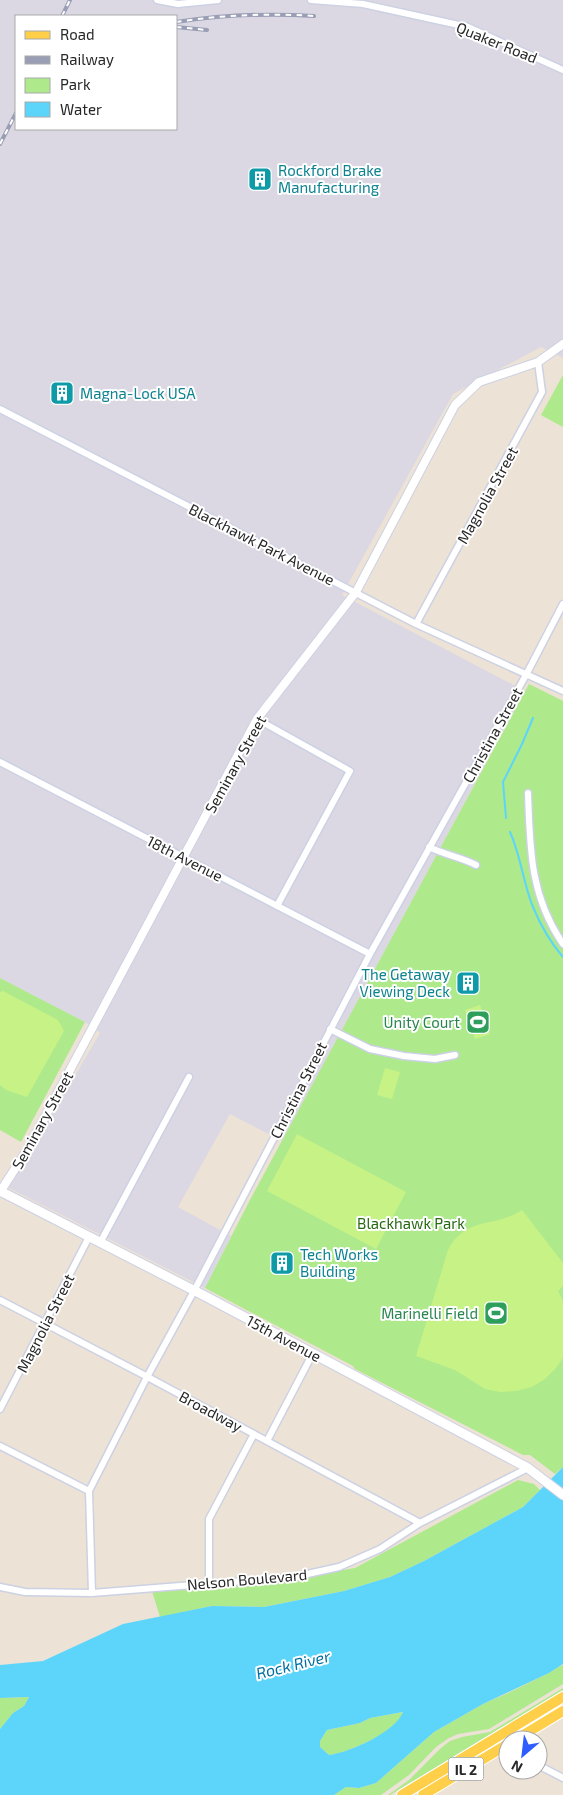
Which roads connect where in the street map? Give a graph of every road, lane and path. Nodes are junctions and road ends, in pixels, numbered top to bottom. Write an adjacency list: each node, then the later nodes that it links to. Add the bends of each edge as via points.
1 (157, 0): 2 (street, via 178,4)
2 (218, 0)
3 (311, 0): 4 (street, Quaker Road, via 363,4 468,27)
4 (563, 70)
5 (563, 344): 6 (street, Seminary Street)
6 (538, 362): 8 (street, Seminary Street, via 479,382 455,405); 10 (street, Magnolia Street, via 542,392)
7 (0, 409): 8 (street, Blackhawk Park Avenue)
8 (356, 592): 10 (street, Blackhawk Park Avenue); 13 (street, Seminary Street)
9 (563, 604): 11 (street, Christina Street)
10 (416, 624): 11 (street, Blackhawk Park Avenue)
11 (526, 675): 12 (street, Blackhawk Park Avenue); 16 (street, Christina Street)
12 (563, 691)
13 (257, 720): 17 (street, Seminary Street); 19 (street, via 350,771)
14 (0, 762): 17 (street, 18th Avenue)
15 (528, 792): 20 (street, via 533,875 543,908)
16 (430, 847): 18 (street, via 441,854); 21 (street, Christina Street)
17 (183, 857): 19 (street, 18th Avenue); 25 (street, Seminary Street, via 29,1147)
18 (476, 865)
19 (277, 906): 21 (street, 18th Avenue)
20 (563, 944)
21 (370, 954): 22 (street, Christina Street)
22 (330, 1029): 23 (street, via 370,1049 435,1059); 28 (street, Christina Street)
23 (456, 1055)
24 (188, 1077): 27 (street)
25 (0, 1191): 26 (main road, 15th Avenue)
26 (89, 1237): 27 (main road, 15th Avenue); 30 (street, Magnolia Street)
27 (100, 1243): 28 (main road, 15th Avenue)
28 (194, 1291): 31 (main road, 15th Avenue); 32 (street, Christina Street)
29 (0, 1300): 30 (street, Broadway)
30 (44, 1324): 32 (street, Broadway); 33 (street, Magnolia Street)
31 (313, 1353): 35 (street); 37 (main road, 15th Avenue)
32 (147, 1377): 34 (street, Broadway); 38 (street, Christina Street)
33 (0, 1409)
34 (254, 1434): 35 (street, Broadway); 41 (street, via 209,1519)
35 (267, 1441): 40 (street, Broadway)
36 (0, 1446): 38 (street)
37 (528, 1468): 39 (main road, 15th Avenue); 40 (street, Nelson Boulevard)
38 (89, 1492): 43 (street, Christina Street)
39 (563, 1496)
40 (420, 1523): 41 (street, Nelson Boulevard, via 380,1549 338,1567 294,1577)
41 (209, 1582): 43 (street, Nelson Boulevard)
42 (0, 1587): 43 (street, Nelson Boulevard, via 25,1592)
43 (92, 1593)
44 (563, 1697): 50 (main road, IL 2)
45 (563, 1711): 46 (main road)
46 (533, 1730)
47 (497, 1751): 51 (main road, IL 2)
48 (548, 1770): 49 (street)
49 (563, 1778)
50 (402, 1795)
51 (423, 1795)

